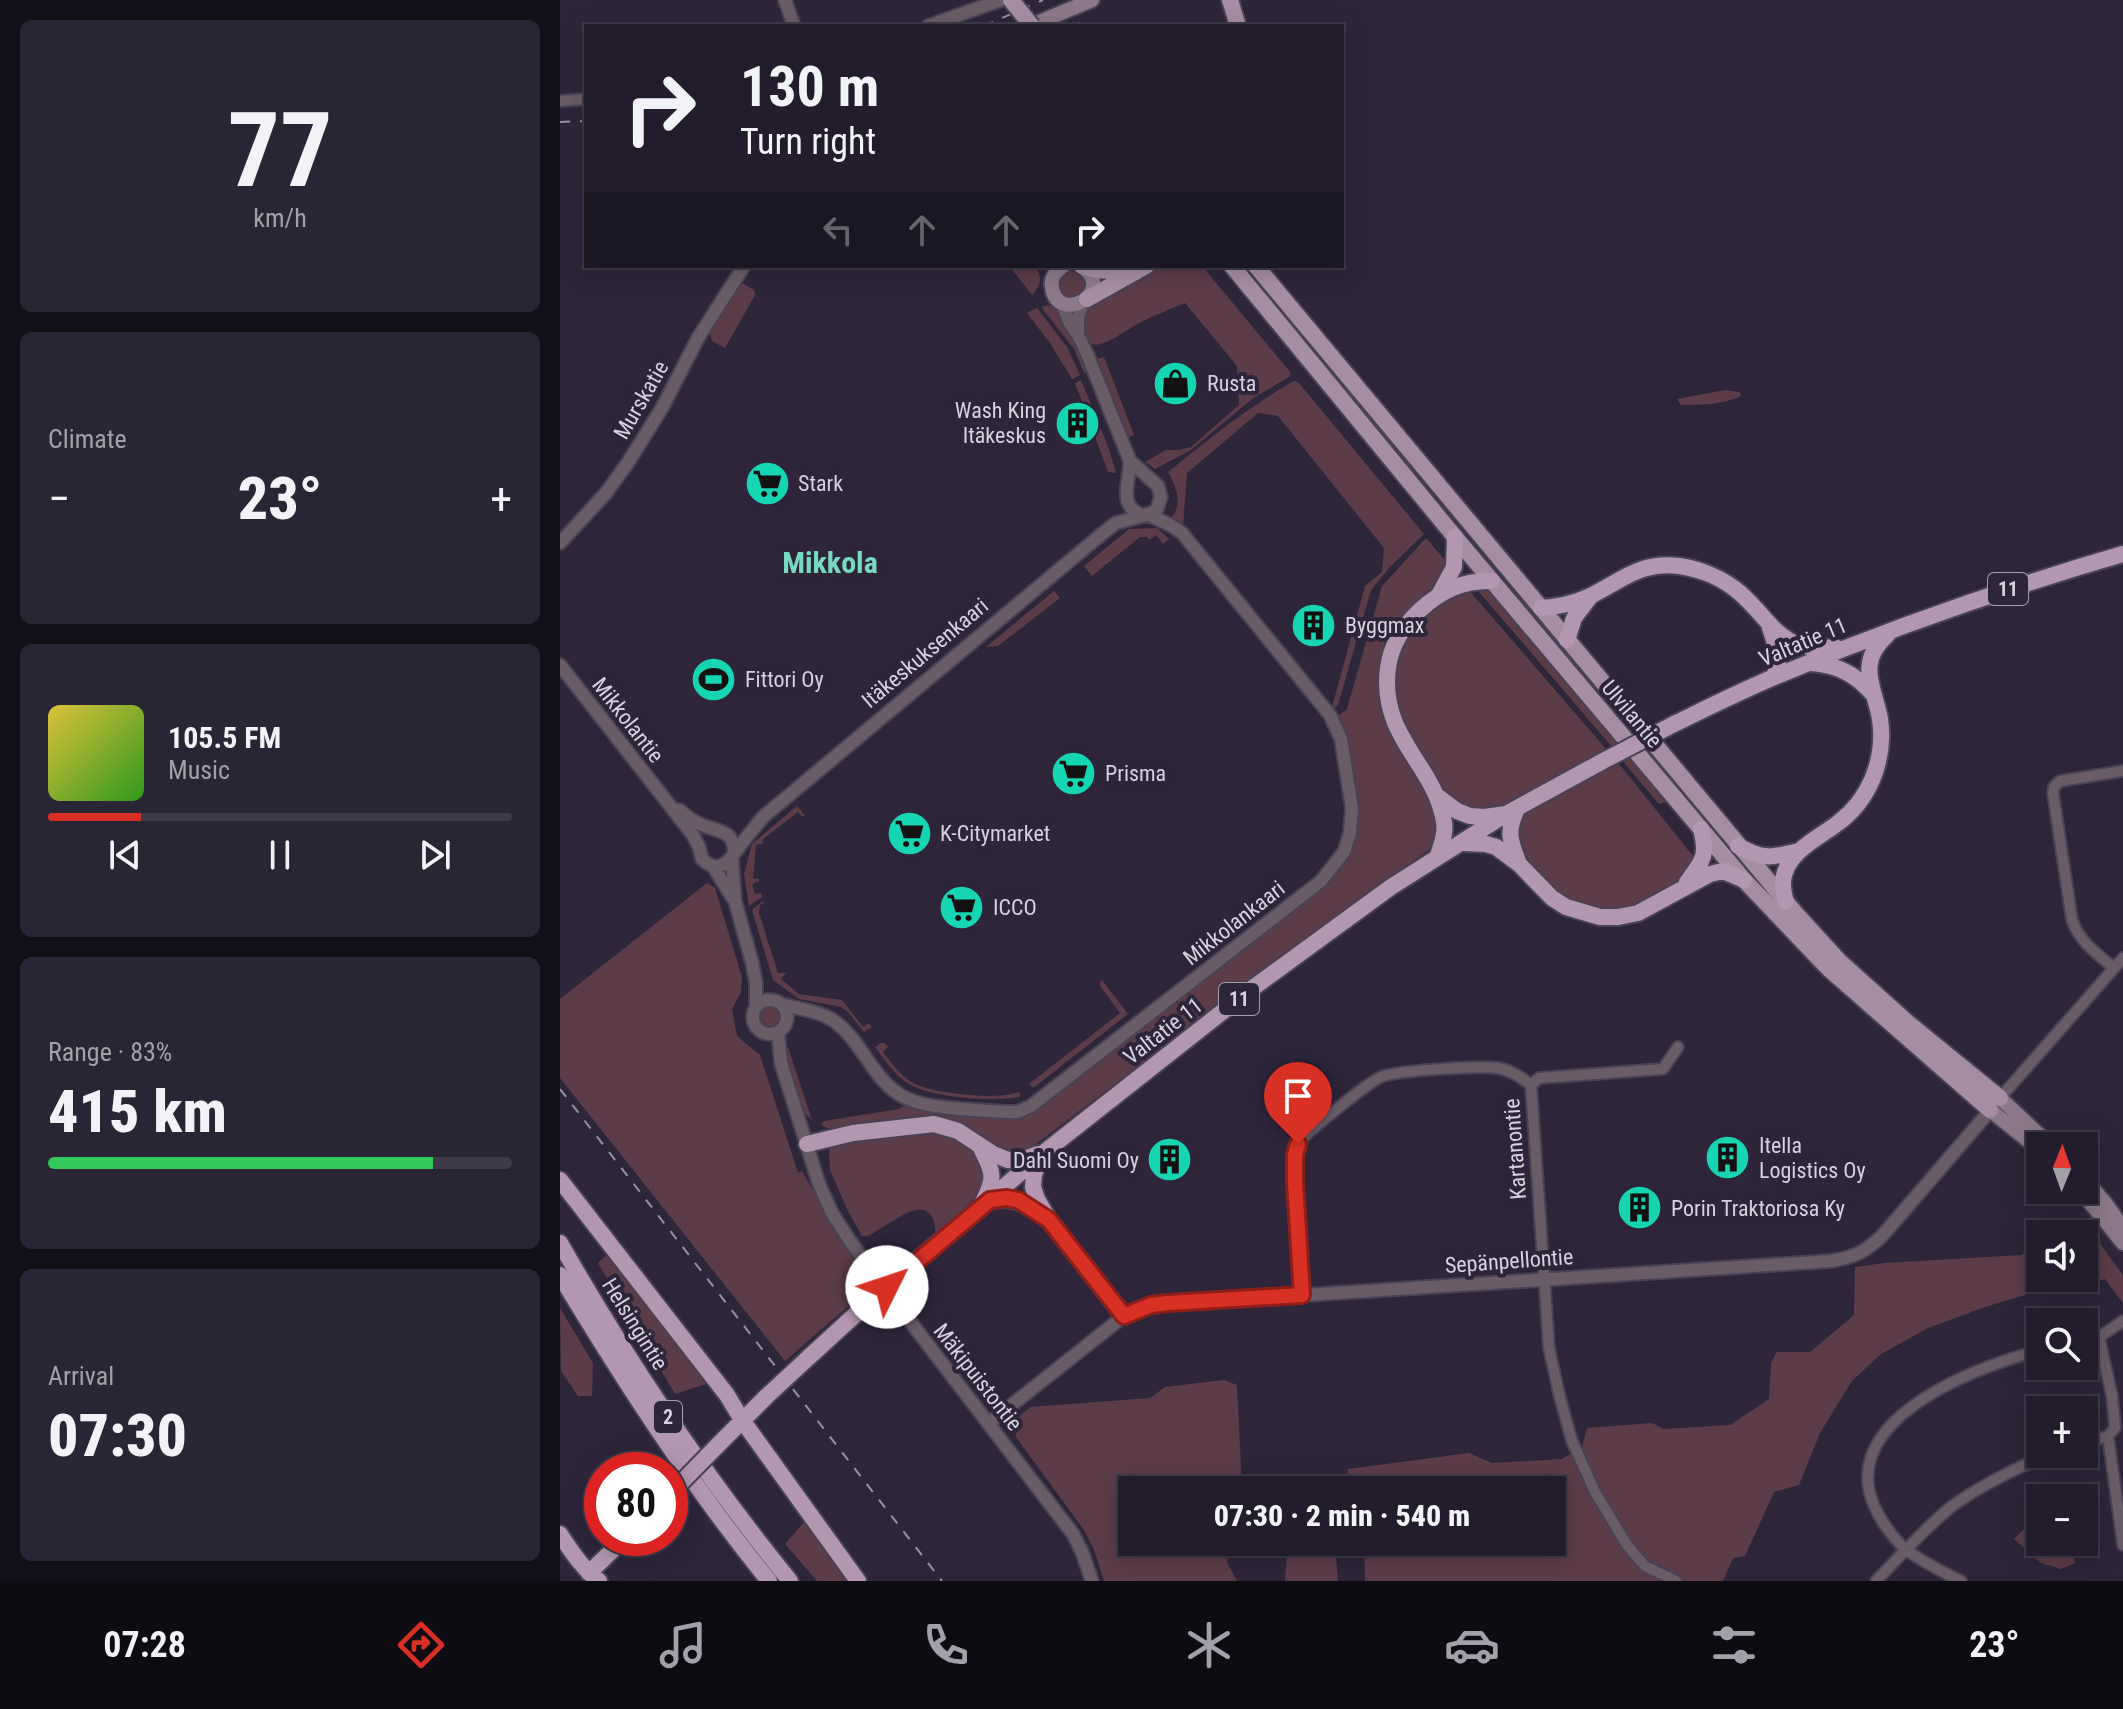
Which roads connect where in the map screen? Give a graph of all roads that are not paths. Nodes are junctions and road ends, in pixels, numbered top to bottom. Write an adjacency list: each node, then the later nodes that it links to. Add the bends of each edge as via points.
1 (785, 0): 6 (street)
2 (1001, 0): 7 (street)
3 (1011, 0): 8 (main road, bridge)
4 (1092, 0): 9 (main road)
5 (1230, 0): 10 (main road)
6 (793, 24)
7 (934, 24)
8 (1029, 24)
9 (1036, 24)
10 (1237, 24)
11 (584, 99): 12 (street)
12 (560, 101)
13 (743, 268): 34 (street, Murskatie, via 629,461)
14 (1041, 268): 22 (main road)
15 (1061, 268): 22 (main road)
16 (1083, 268): 23 (main road, via 1092,281)
17 (1091, 268): 18 (main road)
18 (1122, 268)
19 (1142, 268): 23 (main road)
20 (1234, 268): 33 (main road, Ulvilantie)
21 (1258, 268): 39 (main road, Ulvilantie)
22 (1051, 283): 24 (main road)
23 (1085, 300): 24 (main road); 25 (street)
24 (1062, 303): 25 (street, Itäkeskuksenkaari)
25 (1078, 335): 26 (street, Itäkeskuksenkaari)
26 (1130, 461): 27 (street, Itäkeskuksenkaari); 28 (street, Itäkeskuksenkaari)
27 (1149, 480): 28 (street, via 1136,481); 29 (street, via 1158,486)
28 (1126, 496): 30 (street, via 1129,507); 31 (street, Itäkeskuksenkaari)
29 (1161, 502): 30 (street); 32 (street, Mikkolankaari)
30 (1144, 514): 31 (street, Itäkeskuksenkaari); 32 (street, Mikkolankaari)
31 (1116, 523): 52 (street, Itäkeskuksenkaari)
32 (1172, 526): 72 (street, Mikkolankaari, via 1330,715 1341,739 1352,808 1350,833 1335,865 1321,881 1017,1112 904,1098 845,1031)
33 (1455, 537): 36 (main road, Ulvilantie); 37 (highway, via 1454,567)
34 (560, 543)
35 (2123, 554): 41 (highway, Valtatie 11 / 11)
36 (1492, 581): 37 (highway, via 1467,582); 53 (main road, Ulvilantie)
37 (1439, 595): 49 (highway, via 1405,626 1387,673 1394,723)
38 (1591, 595): 39 (highway); 40 (highway, via 1625,575 1676,566 1724,581); 42 (highway, via 1574,618)
39 (1541, 608): 42 (main road, Ulvilantie)
40 (1769, 625): 43 (highway, via 1806,648); 46 (highway, via 1778,646)
41 (1894, 629): 43 (highway, Valtatie 11 / 11); 47 (highway, via 1872,651)
42 (1567, 640): 56 (main road, Ulvilantie)
43 (1852, 645): 44 (highway, Valtatie 11 / 11)
44 (1808, 663): 46 (highway, Valtatie 11 / 11); 47 (highway, via 1848,671)
45 (560, 665): 50 (street, Mikkolantie)
46 (1775, 676): 51 (highway, Valtatie 11 / 11, bridge)
47 (1872, 693): 58 (highway, via 1881,733 1867,790 1850,813)
48 (2123, 771): 69 (street, via 2060,781 2053,793 2075,931)
49 (1436, 796): 51 (highway, via 1470,816); 60 (highway, via 1445,826)
50 (665, 800): 54 (street, Mikkolantie, via 698,824); 57 (street, Mikkolantie)
51 (1512, 812): 55 (highway, Valtatie 11 / 11); 61 (highway, via 1509,833)
52 (763, 817): 54 (street, Itäkeskuksenkaari); 59 (street, Itäkeskuksenkaari)
53 (1701, 829): 63 (main road, Ulvilantie); 64 (highway, via 1705,854)
54 (724, 833): 57 (street, via 710,833); 59 (street, via 734,843)
55 (1462, 843): 60 (highway, Valtatie 11 / 11); 61 (highway, via 1496,847)
56 (1738, 846): 58 (highway, via 1765,858); 66 (main road, Ulvilantie)
57 (699, 847): 62 (street, via 702,859)
58 (1799, 851): 66 (highway, via 1785,871)
59 (733, 856): 62 (street); 65 (street)
60 (1437, 858): 83 (highway, Valtatie 11 / 11, via 1250,990)
61 (1519, 864): 64 (highway, via 1566,907 1600,917 1638,913)
62 (713, 866): 65 (street)
63 (1744, 880): 64 (highway, via 1723,871); 78 (main road, Ulvilantie, via 1829,969)
64 (1684, 887)
65 (735, 901): 68 (street)
66 (1786, 902): 78 (main road, Ulvilantie, via 1839,961)
67 (2123, 958): 69 (street)
68 (752, 962): 70 (street, via 765,990); 71 (street)
69 (2114, 968): 78 (street)
70 (778, 1002): 71 (street, via 767,1000); 72 (street, Mikkolankaari); 73 (street, via 787,1019)
71 (756, 1007): 74 (street, via 753,1019)
72 (822, 1015): 73 (street)
73 (781, 1030): 74 (street); 76 (street, Mäkipuistontie)
74 (759, 1031): 76 (street, Mäkipuistontie)
75 (1678, 1047): 77 (street, via 1663,1069 1539,1078)
76 (781, 1063): 81 (street, Mäkipuistontie)
77 (1531, 1085): 93 (street, Kartanontie); 94 (street, Kartanontie, via 1501,1068 1382,1077 1307,1134 1295,1155)
78 (1995, 1104): 79 (main road, Ulvilantie); 80 (main road, Ulvilantie); 93 (street, Sepänpellontie, via 1882,1236 1852,1257)
79 (2032, 1132)
80 (2026, 1136)
81 (807, 1144): 82 (highway, via 934,1124 958,1131); 100 (street, Mäkipuistontie, via 819,1184 850,1241)
82 (980, 1146): 83 (highway, via 1008,1160); 87 (highway, via 992,1178)
83 (1044, 1154): 87 (highway, Valtatie 11 / 11); 88 (highway, via 1033,1187)
84 (560, 1180): 99 (highway)
85 (2098, 1195): 89 (main road)
86 (2091, 1204): 91 (main road)
87 (984, 1205): 88 (highway, via 1018,1200); 99 (highway, Valtatie 11 / 11, bridge)
88 (1049, 1220): 95 (highway)
89 (2123, 1228)
90 (560, 1243): 111 (highway, Helsingintie / 2, via 674,1427)
91 (2123, 1243)
92 (560, 1275): 110 (highway, Helsingintie / 2, via 663,1439)
93 (1544, 1279): 94 (street, Sepänpellontie); 114 (street, Kartanontie, via 1549,1348 1572,1441 1627,1545 1645,1566)
94 (1302, 1295): 95 (street, Sepänpellontie, via 1151,1305)
95 (1124, 1316): 100 (street, Sepänpellontie)
96 (2123, 1321): 97 (street)
97 (2099, 1337): 101 (street, via 2115,1428)
98 (2026, 1355): 107 (street, via 1929,1395 1902,1414 1873,1450 1871,1500)
99 (742, 1420): 104 (highway, 11, bridge); 112 (highway)
100 (989, 1423): 113 (street, Mäkipuistontie, via 1073,1534)
101 (2108, 1436): 102 (street); 106 (street)
102 (2098, 1439)
103 (2026, 1464): 107 (street, via 1949,1509)
104 (688, 1476)
105 (560, 1534): 109 (highway)
106 (2123, 1545)
107 (1906, 1550): 115 (street); 116 (street)
108 (609, 1556): 109 (highway)
109 (590, 1578)
110 (769, 1581)
111 (790, 1581)
112 (858, 1581)
113 (1092, 1581)
114 (1676, 1581)
115 (1876, 1581)
116 (1961, 1581)

